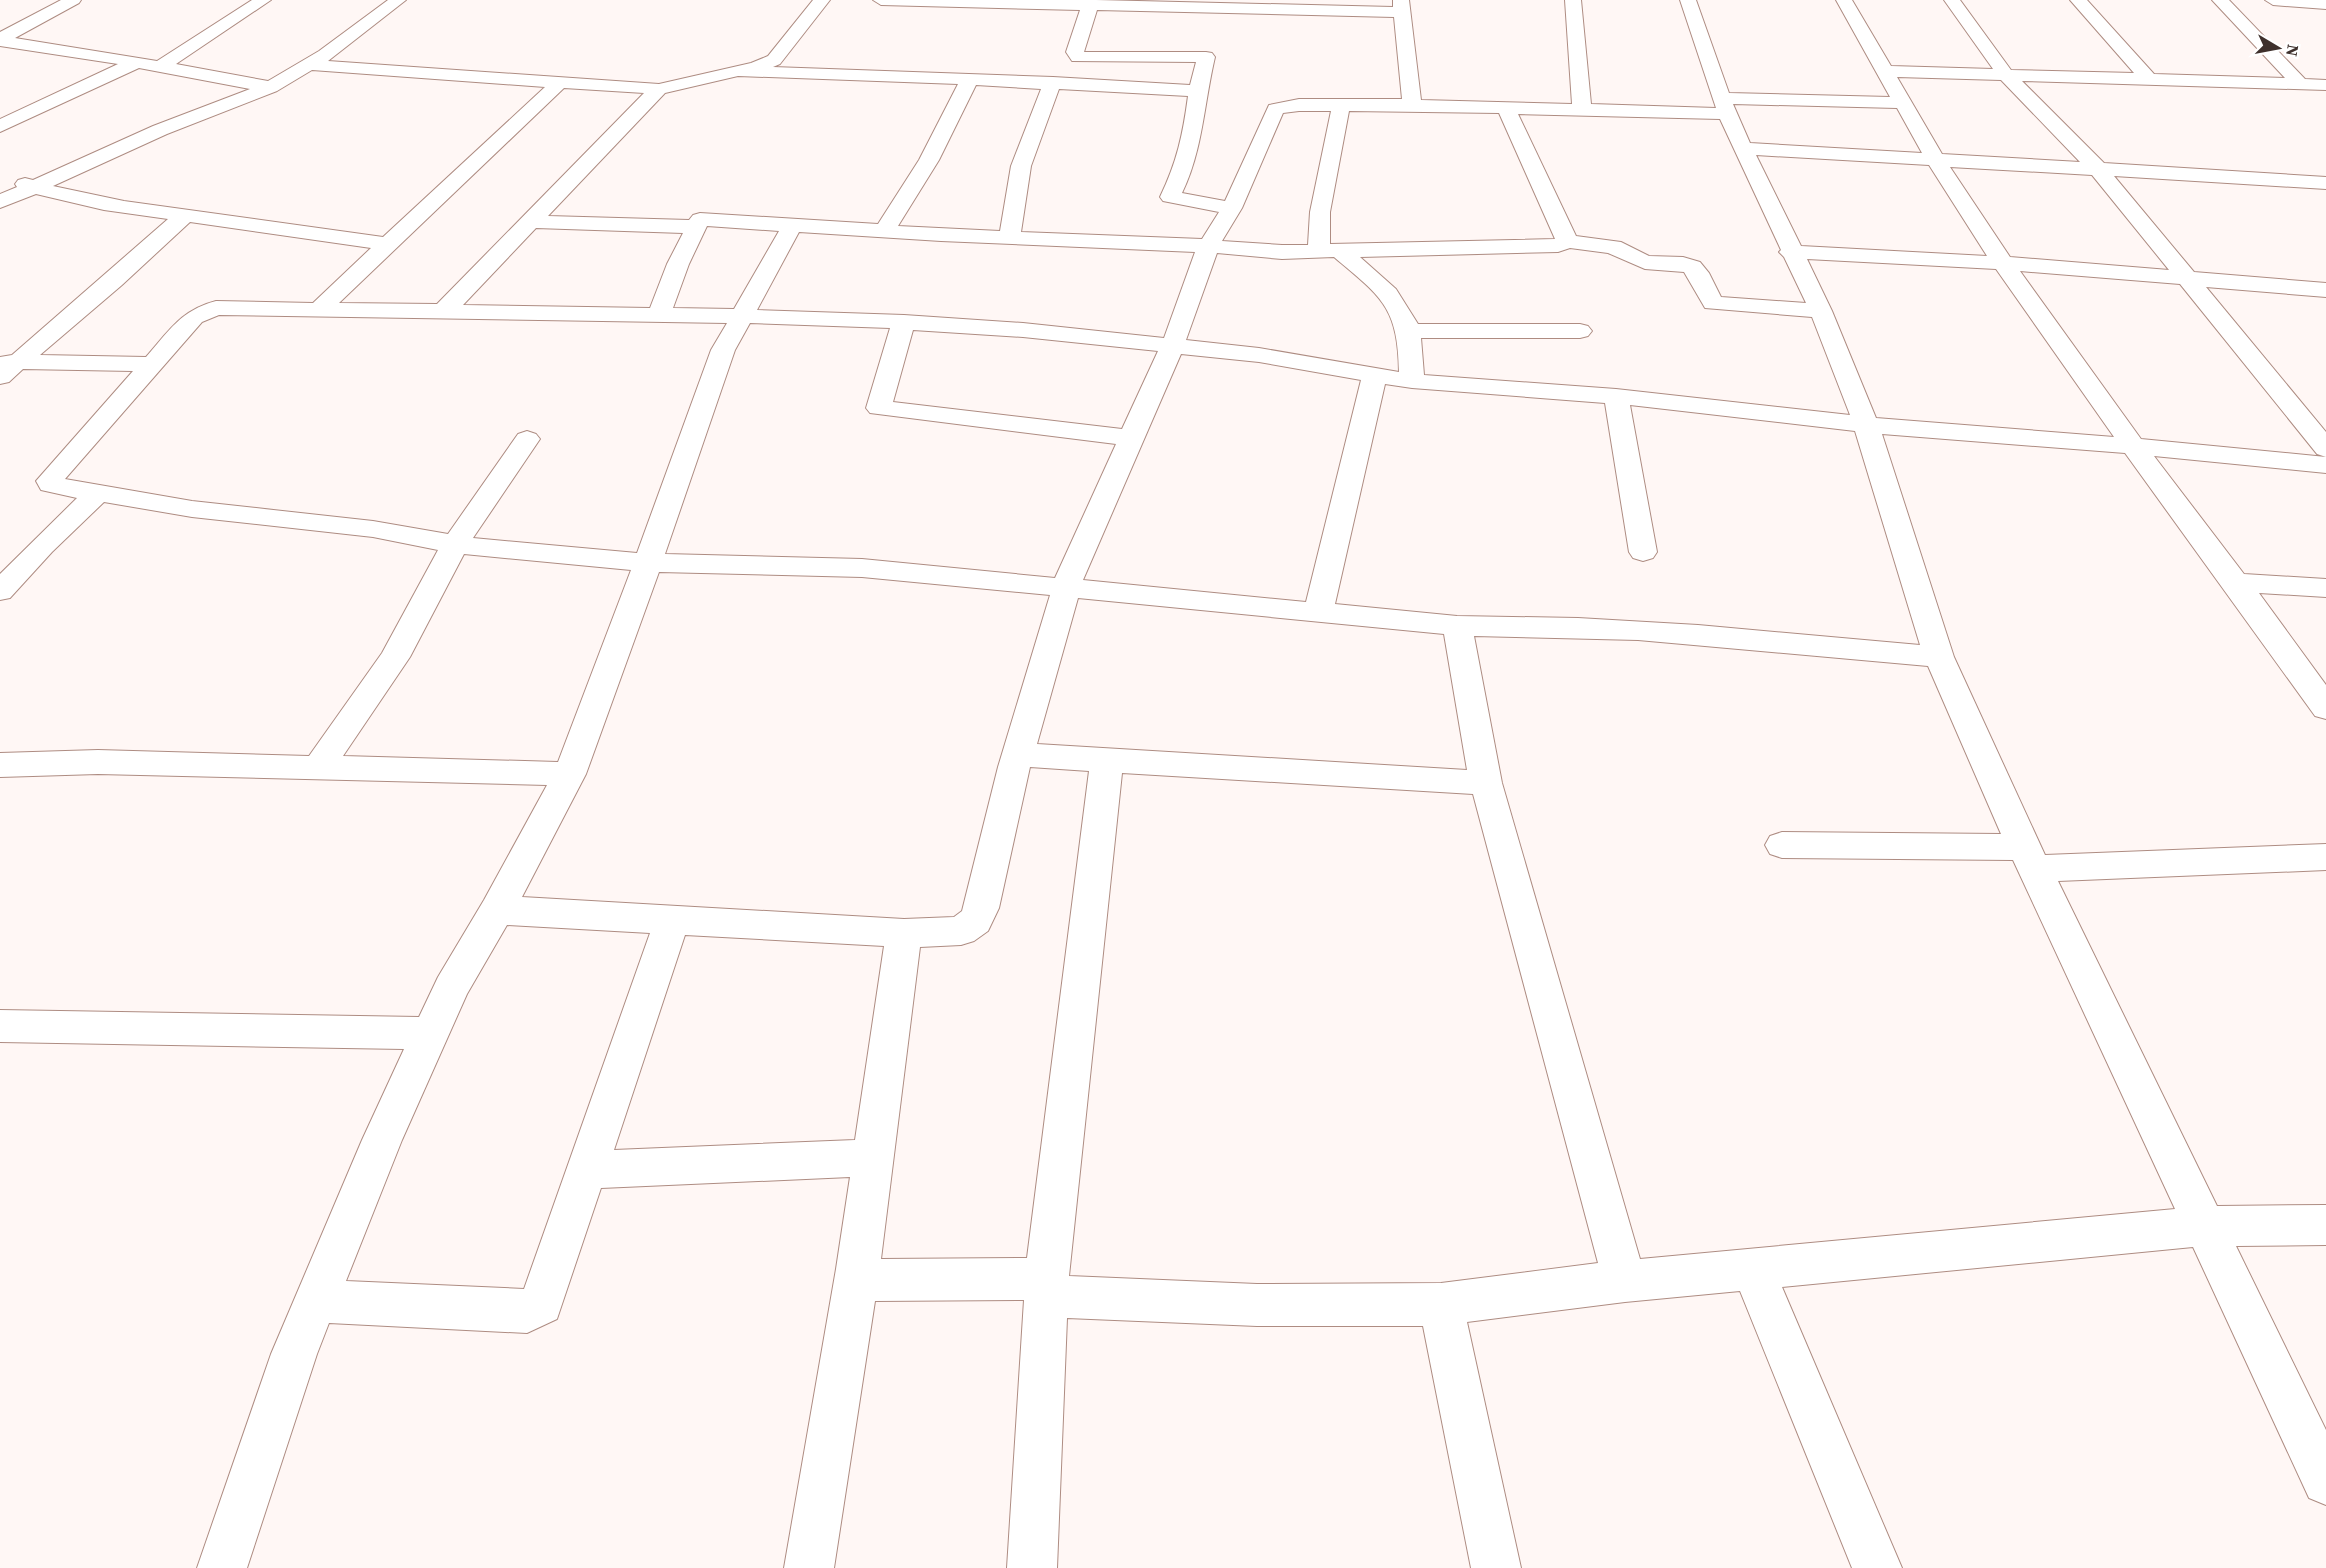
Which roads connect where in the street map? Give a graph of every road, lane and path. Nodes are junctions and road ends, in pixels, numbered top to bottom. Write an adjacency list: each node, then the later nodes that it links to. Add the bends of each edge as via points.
1 (73, 0): 17 (street)
2 (263, 0): 20 (street)
3 (398, 0): 19 (street)
4 (822, 0): 21 (street, via 774,60)
5 (881, 0): 15 (street)
6 (1574, 0): 38 (street)
7 (1688, 0): 36 (street)
8 (1844, 0): 22 (street)
9 (1952, 0): 23 (street)
10 (2078, 0): 24 (street)
11 (2220, 0): 28 (street)
12 (2273, 0): 14 (street)
13 (1260, 4): 15 (street); 16 (street)
14 (2326, 4)
15 (1090, 5): 32 (street, via 1075,52 1077,57 1206,57)
16 (1402, 6): 35 (street)
17 (0, 40): 18 (street)
18 (138, 62): 20 (street); 39 (street)
19 (310, 65): 26 (street); 30 (street)
20 (160, 67): 30 (street)
21 (738, 71): 25 (street); 31 (street)
22 (1885, 71): 23 (street); 33 (street)
23 (2006, 75): 24 (street); 42 (street)
24 (2149, 79): 28 (street)
25 (969, 80): 27 (street); 52 (street, via 929,159)
26 (560, 82): 31 (street); 55 (street)
27 (1053, 82): 32 (street); 53 (street, via 1021,166)
28 (2300, 84): 29 (street)
29 (2326, 85)
30 (271, 87): 45 (street)
31 (659, 89): 49 (street)
32 (1198, 91): 47 (street, via 1191,144 1170,196)
33 (1904, 103): 36 (street); 41 (street)
34 (1341, 105): 35 (street); 47 (street, via 1276,109); 57 (street, via 1320,212)
35 (1412, 105): 37 (street)
36 (1725, 106): 38 (street); 40 (street)
37 (1506, 108): 38 (street); 54 (street)
38 (1582, 110)
39 (0, 126)
40 (1743, 148): 41 (street); 58 (street)
41 (1936, 161): 42 (street); 59 (street)
42 (2097, 168): 44 (street); 60 (street)
43 (0, 176): 45 (street)
44 (2326, 183)
45 (33, 186): 46 (street); 48 (street, via 79,200)
46 (0, 202)
47 (1232, 208): 56 (street)
48 (185, 214): 55 (street); 72 (street, via 114,280)
49 (531, 222): 51 (street); 63 (street)
50 (792, 226): 51 (street, via 700,219); 52 (street); 66 (street)
51 (696, 227): 65 (street)
52 (884, 231): 53 (street)
53 (1009, 238): 56 (street)
54 (1566, 241): 57 (street, via 1558,246); 64 (street, via 1613,247 1645,262 1692,267 1713,303)
55 (388, 244): 62 (street)
56 (1208, 246): 57 (street); 70 (street, via 1184,319)
57 (1329, 251): 68 (street, via 1382,286 1398,306)
58 (1790, 252): 59 (street); 64 (street)
59 (2003, 263): 60 (street); 79 (street)
60 (2185, 278): 61 (street); 80 (street)
61 (2326, 290)
62 (317, 311): 63 (street); 71 (street, via 204,311)
63 (443, 312): 65 (street)
64 (1821, 312): 76 (street)
65 (660, 315): 66 (street)
66 (742, 316): 67 (street); 85 (street, via 723,350)
67 (904, 322): 70 (street); 77 (street, via 879,408)
68 (1408, 331): 69 (street); 74 (street)
69 (1580, 331)
70 (1170, 345): 73 (street); 77 (street)
71 (152, 364): 72 (street); 82 (street, via 49,481 56,486)
72 (6, 367)
73 (1375, 373): 74 (street); 90 (street)
74 (1412, 381): 75 (street)
75 (1616, 396): 76 (street); 84 (street)
76 (1866, 425): 79 (street); 92 (street)
77 (1130, 438): 87 (street)
78 (527, 439): 83 (street)
79 (2133, 446): 81 (street); 86 (street)
80 (2326, 449)
81 (2326, 465)
82 (98, 493): 83 (street, via 192,509 373,529); 89 (street)
83 (455, 544): 85 (street); 97 (street, via 395,657)
84 (1643, 552)
85 (649, 563): 87 (street, via 862,568); 98 (street)
86 (2236, 583): 88 (street); 93 (street)
87 (1066, 588): 90 (street); 94 (street)
88 (2326, 588)
89 (0, 591)
90 (1318, 613): 91 (street)
91 (1457, 626): 92 (street, via 1530,625 1712,636); 99 (street)
92 (1940, 657): 102 (street)
93 (2326, 708)
94 (1018, 755): 95 (street); 105 (street, via 975,921 961,931)
95 (1107, 761): 99 (street); 115 (street)
96 (0, 765): 97 (street, via 98,762)
97 (318, 768): 98 (street)
98 (570, 774): 103 (street)
99 (1486, 783): 114 (street)
100 (1782, 845): 102 (street)
101 (2326, 857): 102 (street)
102 (2029, 858): 111 (street)
103 (497, 910): 104 (street); 107 (street)
104 (672, 920): 105 (street); 109 (street)
105 (904, 933): 108 (street)
106 (0, 1026): 107 (street)
107 (431, 1033): 116 (street)
108 (872, 1158): 109 (street); 113 (street)
109 (587, 1170): 116 (street, via 541,1304 527,1311)
110 (2326, 1225): 111 (street)
111 (2205, 1226): 112 (street); 118 (street)
112 (1753, 1269): 114 (street); 123 (street)
113 (856, 1280): 115 (street); 120 (street)
114 (1625, 1281): 117 (street)
115 (1047, 1288): 117 (street, via 1257,1305); 121 (street)
116 (316, 1301): 119 (street, via 294,1353)
117 (1441, 1304): 122 (street)
118 (2326, 1481)
119 (222, 1568)
120 (809, 1568)
121 (1032, 1568)
122 (1496, 1568)
123 (1877, 1568)

